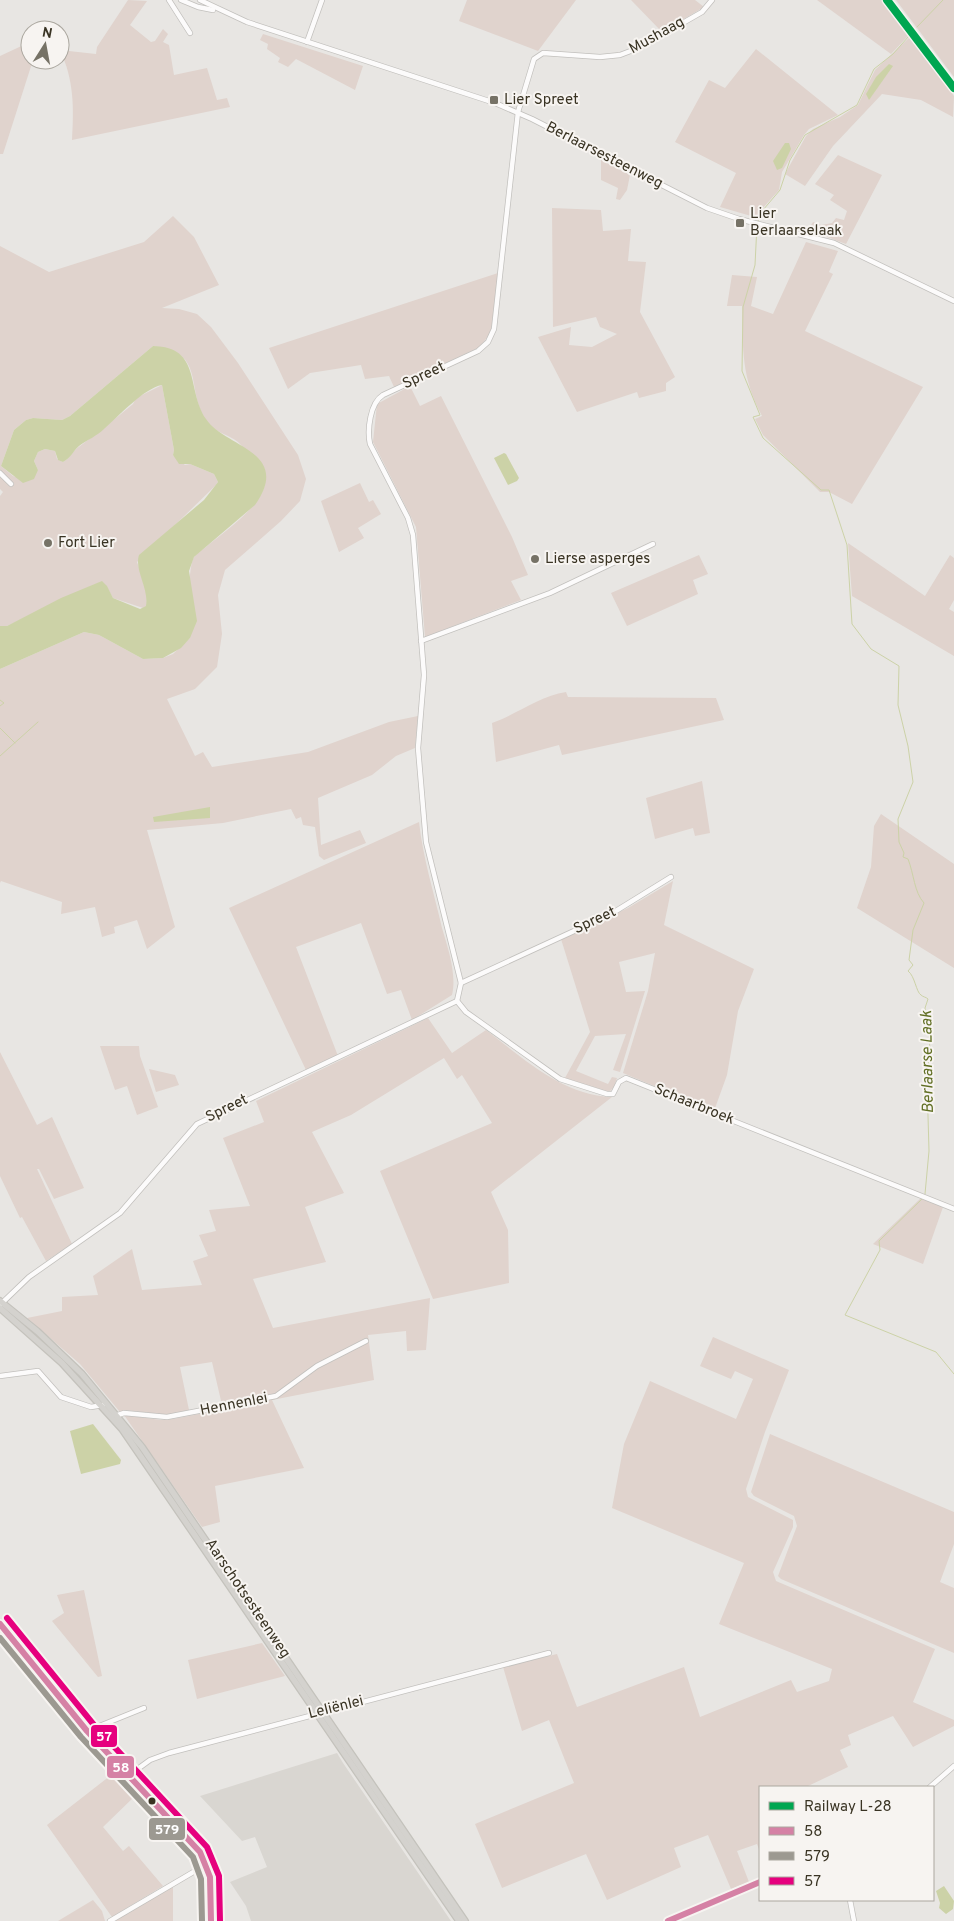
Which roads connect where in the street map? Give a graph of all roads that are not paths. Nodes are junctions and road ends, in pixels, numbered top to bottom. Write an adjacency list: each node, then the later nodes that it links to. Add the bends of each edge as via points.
1 (169, 0): 7 (street)
2 (181, 0): 6 (street, Berlaarsesteenweg, via 198,7)
3 (200, 0): 6 (street, Berlaarsesteenweg)
4 (322, 0): 8 (street)
5 (712, 0): 9 (street, Mushaag, via 702,12 641,47 620,55 539,54 534,59)
6 (216, 9): 8 (street, Berlaarsesteenweg)
7 (190, 33)
8 (307, 42): 9 (street, Berlaarsesteenweg, via 463,91)
9 (518, 112): 10 (street, Berlaarsesteenweg, via 706,208 834,243); 14 (street, Spreet, via 491,338 478,350 379,398 374,406 369,432 370,444 412,526)
10 (954, 301)
11 (0, 473): 12 (street)
12 (11, 484)
13 (653, 544): 14 (street, via 550,592)
14 (421, 641): 16 (street, Spreet, via 424,684 418,748 426,842)
15 (671, 876): 16 (street, Spreet, via 611,914)
16 (460, 983): 17 (street, Spreet)
17 (457, 1000): 18 (street, Schaarbroek, via 466,1012 566,1082 613,1094 619,1082 626,1078); 19 (street, Spreet, via 197,1124 120,1213 29,1277)
18 (954, 1209)
19 (0, 1304): 22 (main road, Aarschotsesteenweg); 23 (main road, Aarschotsesteenweg, via 37,1332 82,1374)
20 (366, 1341): 23 (street, Hennenlei, via 317,1366 276,1396 167,1418)
21 (0, 1376): 22 (street, via 38,1372 61,1397 91,1407)
22 (103, 1405): 27 (main road, Aarschotsesteenweg, via 140,1453)
23 (118, 1415): 27 (main road, Aarschotsesteenweg)
24 (0, 1624): 28 (street)
25 (549, 1653): 27 (street, Leliënlei)
26 (144, 1708): 28 (street)
27 (320, 1712): 30 (street, Leliënlei, via 159,1756); 37 (main road, Aarschotsesteenweg); 38 (main road, Aarschotsesteenweg)
28 (87, 1731): 30 (street)
29 (954, 1766): 31 (street)
30 (128, 1776): 32 (street, via 200,1852)
31 (931, 1786)
32 (207, 1864): 35 (street); 36 (street, via 212,1886)
33 (759, 1882): 39 (street)
34 (850, 1901): 40 (street)
35 (110, 1921)
36 (211, 1921)
37 (459, 1921)
38 (465, 1921)
39 (668, 1921)
40 (854, 1921)

